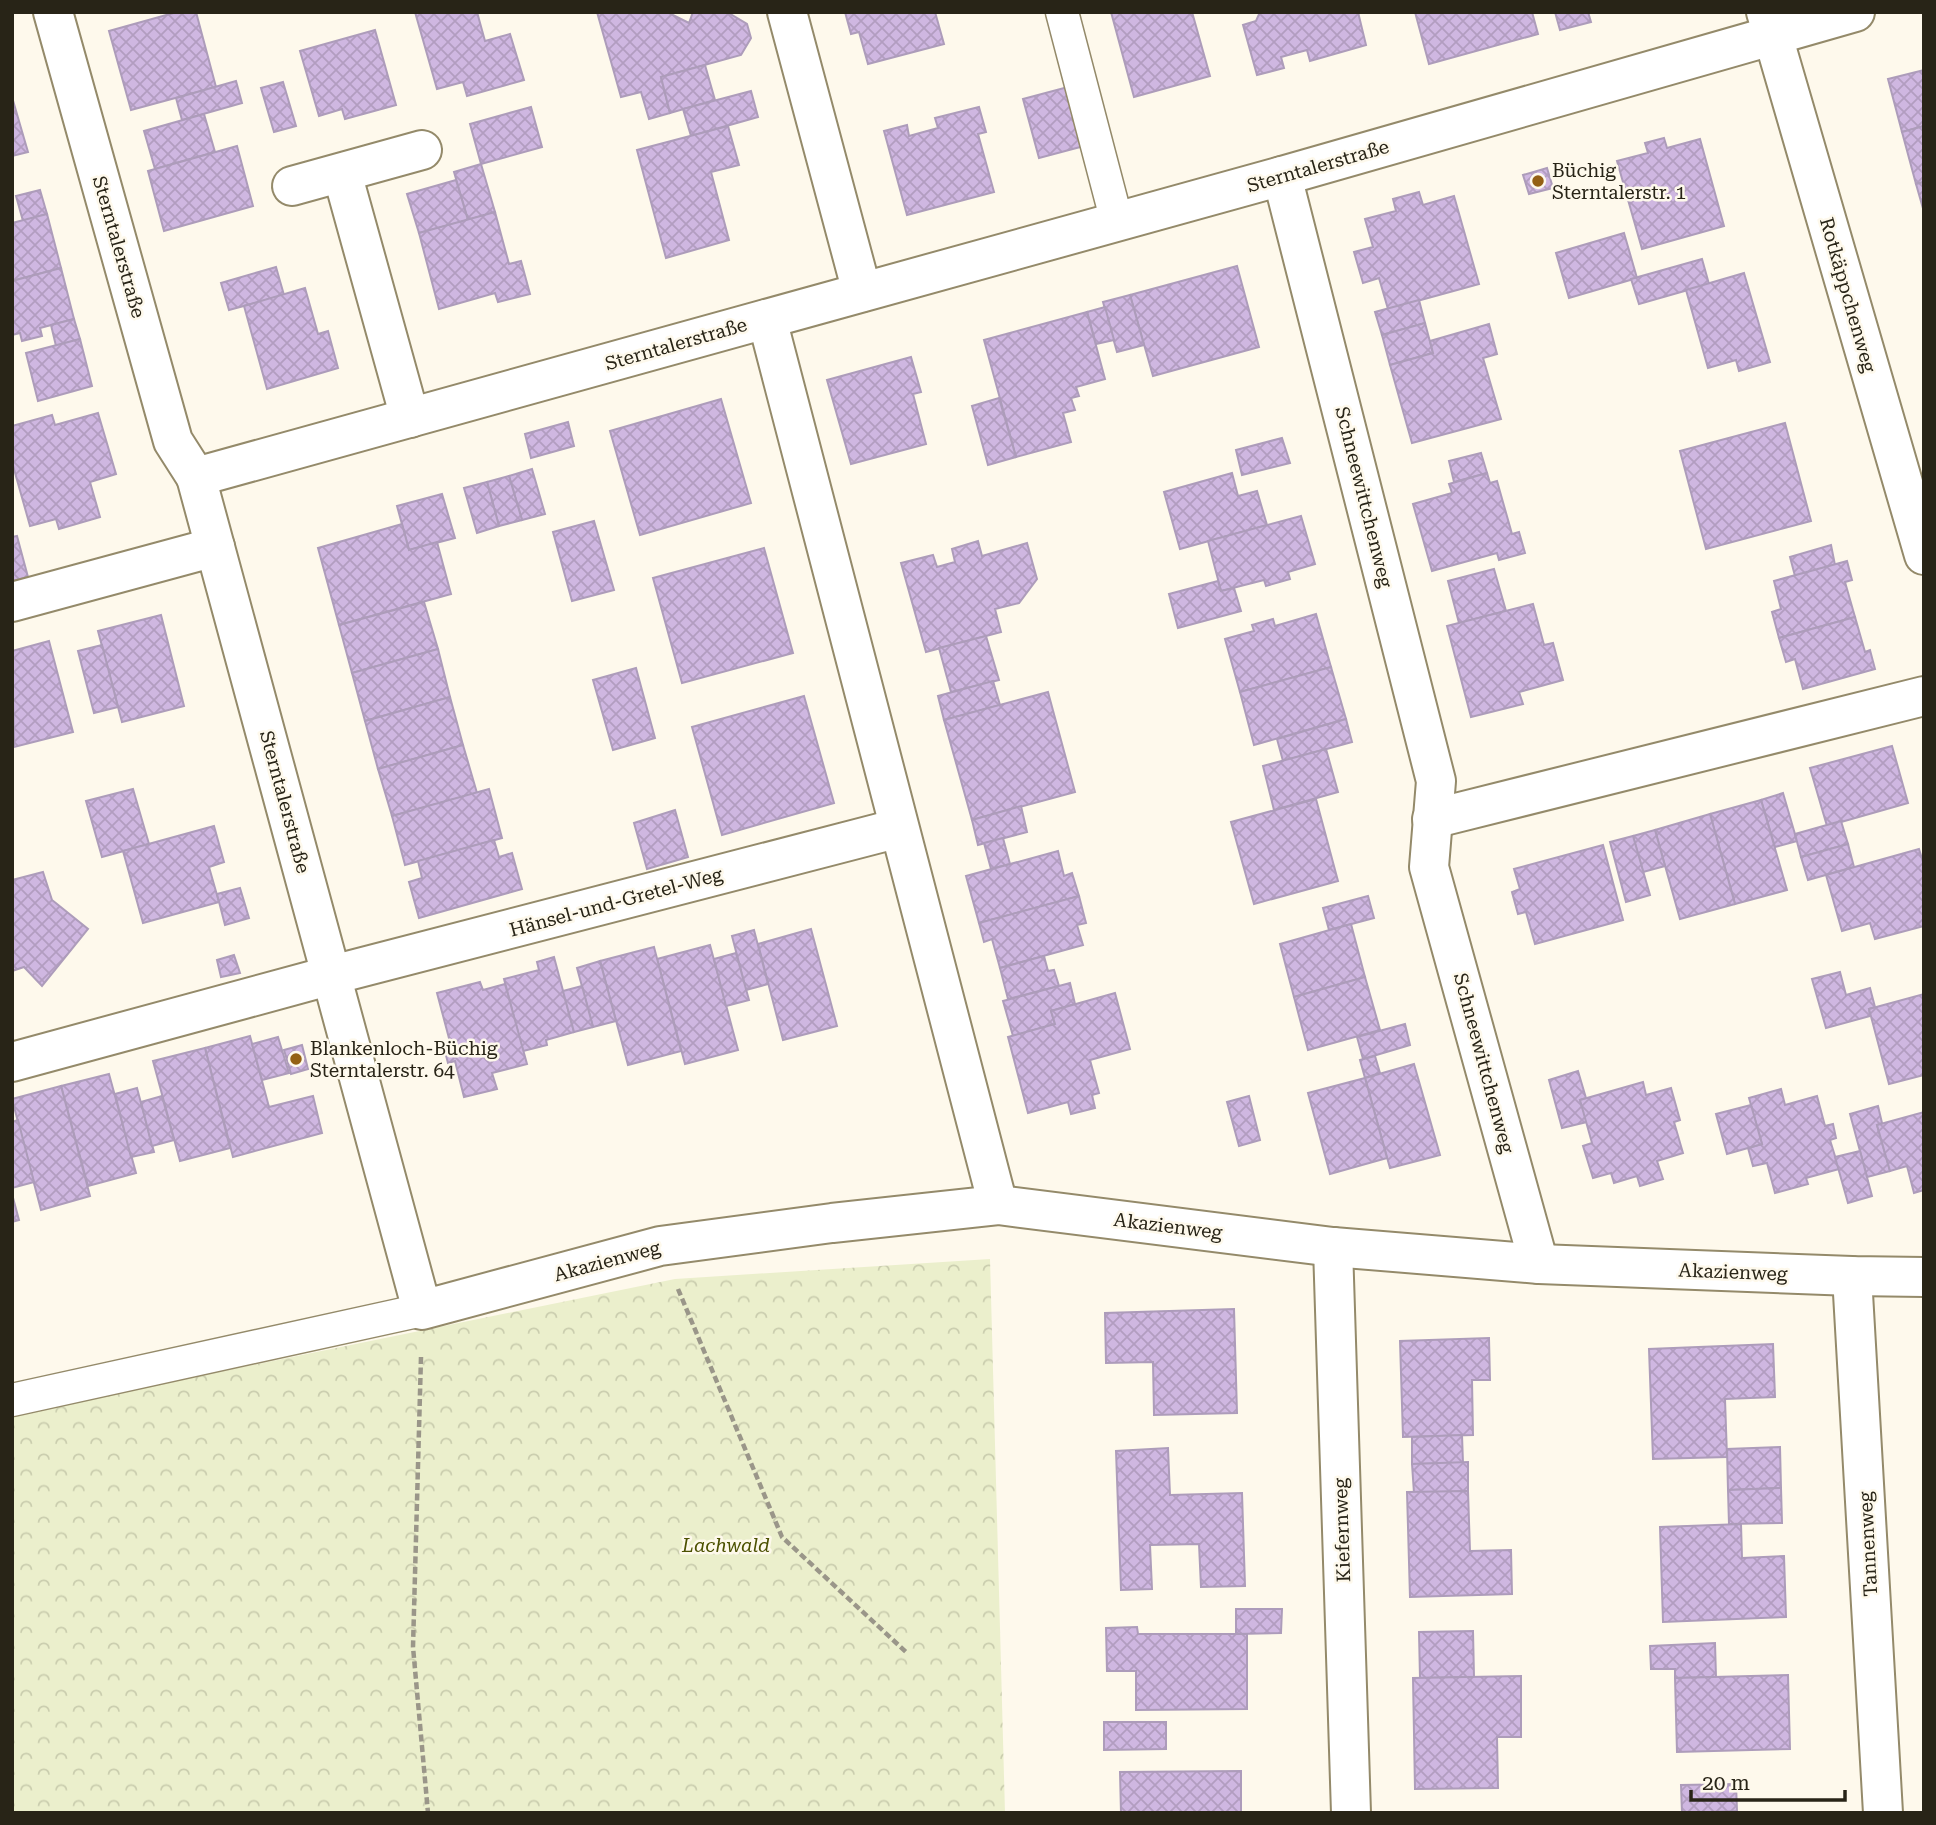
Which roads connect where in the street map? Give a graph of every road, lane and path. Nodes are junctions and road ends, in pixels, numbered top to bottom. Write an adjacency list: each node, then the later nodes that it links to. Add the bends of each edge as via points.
1 (53, 12): 14 (street, Sterntalerstraße, via 173,441)
2 (787, 12): 11 (street)
3 (1062, 12): 10 (lane)
4 (1855, 12): 5 (street, Sterntalerstraße)
5 (1769, 24): 8 (street, Sterntalerstraße); 16 (street, Rotkäppchenweg)
6 (422, 150): 7 (street)
7 (342, 173): 9 (street); 13 (street)
8 (1282, 176): 10 (street, Sterntalerstraße); 19 (street, Schneewittchenweg, via 1436,781)
9 (292, 187)
10 (1117, 222): 11 (street, Sterntalerstraße)
11 (862, 292): 12 (street, Sterntalerstraße)
12 (767, 319): 13 (street, Sterntalerstraße); 20 (street)
13 (410, 418): 14 (street, Sterntalerstraße)
14 (196, 477): 15 (street, Sterntalerstraße)
15 (215, 547): 17 (street); 21 (street, Sterntalerstraße)
16 (1924, 555)
17 (12, 602)
18 (1924, 696): 19 (street)
19 (1432, 819): 26 (street, Schneewittchenweg, via 1429,867)
20 (899, 828): 21 (street, Hänsel-und-Gretel-Weg); 23 (street)
21 (332, 975): 22 (street); 29 (street, Sterntalerstraße)
22 (12, 1062)
23 (998, 1205): 24 (street, Akazienweg); 25 (street, Akazienweg)
24 (660, 1246): 29 (street, Akazienweg); 31 (path, via 782,1537)
25 (1333, 1247): 26 (street, Akazienweg); 33 (street, Kiefernweg)
26 (1539, 1264): 27 (street, Akazienweg)
27 (1852, 1276): 28 (street, Akazienweg); 34 (street, Tannenweg)
28 (1924, 1277)
29 (422, 1310): 30 (lane); 32 (path, via 413,1647)
30 (12, 1400)
31 (906, 1652)
32 (428, 1813)
33 (1351, 1813)
34 (1884, 1813)

